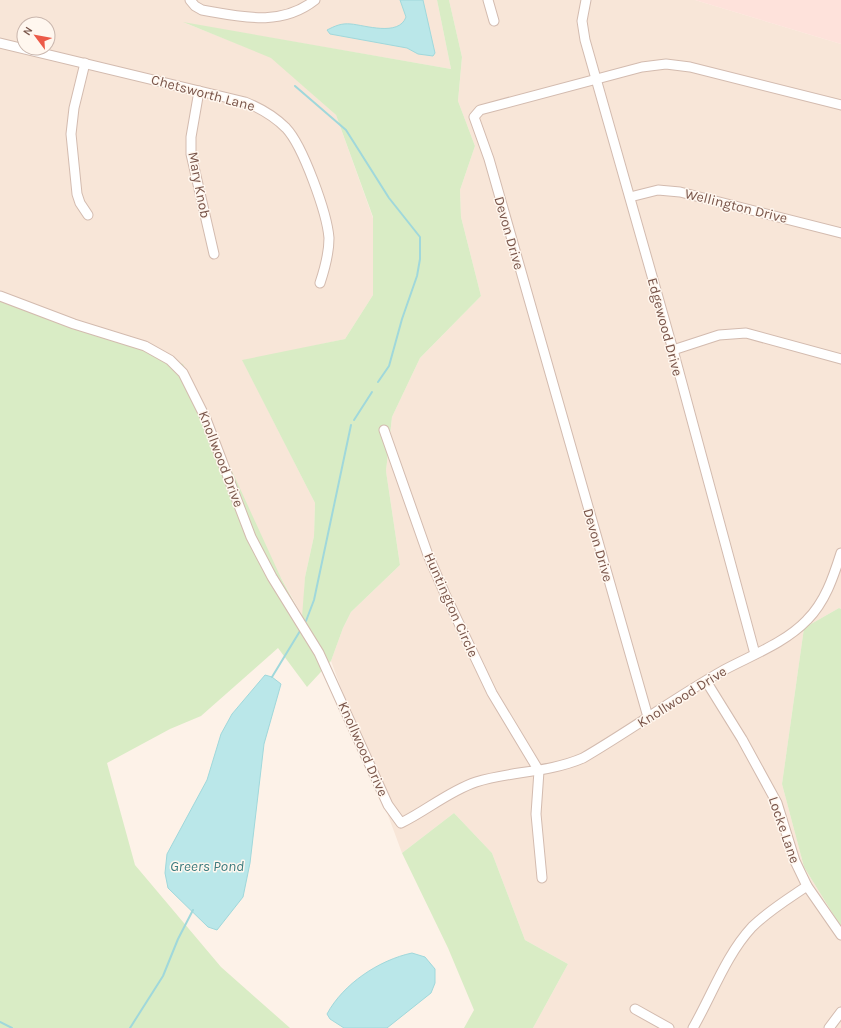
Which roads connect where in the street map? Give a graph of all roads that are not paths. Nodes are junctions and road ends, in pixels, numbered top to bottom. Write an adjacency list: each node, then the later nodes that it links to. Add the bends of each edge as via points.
1 (190, 0): 2 (street, via 202,10 260,19 291,14 306,8)
2 (316, 0)
3 (488, 0): 5 (street)
4 (586, 0): 8 (street, Edgewood Drive, via 582,14 583,29)
5 (494, 21)
6 (0, 43): 7 (street, Chetsworth Lane)
7 (84, 63): 9 (street, Chetsworth Lane); 12 (street, via 71,134 77,194)
8 (596, 78): 10 (street, Devon Drive, via 642,67 679,65); 11 (street, Edgewood Drive); 23 (street, Devon Drive, via 486,108 477,112 474,118 488,159)
9 (200, 91): 14 (street, Mary Knob, via 192,123 191,154); 15 (street, Chetsworth Lane, via 256,106 279,121 294,139 310,173 328,233 327,262)
10 (841, 105)
11 (630, 197): 13 (street, Wellington Drive, via 658,190 680,192); 17 (street, Edgewood Drive)
12 (88, 215)
13 (841, 233)
14 (214, 254)
15 (320, 283)
16 (0, 296): 24 (street, Knollwood Drive, via 74,324 145,346 170,360 184,373 208,424 251,536 272,577 319,653 388,805 401,824 474,782)
17 (673, 350): 18 (street, via 719,335 746,333); 21 (street, Edgewood Drive)
18 (841, 359)
19 (384, 430): 24 (street, Huntington Circle, via 445,594 492,693)
20 (841, 553): 21 (street, Knollwood Drive, via 829,588 814,612 802,625)
21 (755, 654): 22 (street, Knollwood Drive)
22 (706, 681): 23 (street, Knollwood Drive); 26 (street, Locke Lane, via 746,745 777,803 795,861)
23 (648, 717): 24 (street, Knollwood Drive, via 583,758)
24 (539, 771): 25 (street, via 536,814)
25 (542, 878)
26 (806, 886): 27 (street, Locke Lane); 31 (street, via 760,920 745,936)
27 (841, 935)
28 (635, 1009): 30 (street)
29 (841, 1012): 32 (street)
30 (669, 1028)
31 (693, 1028)
32 (829, 1028)

